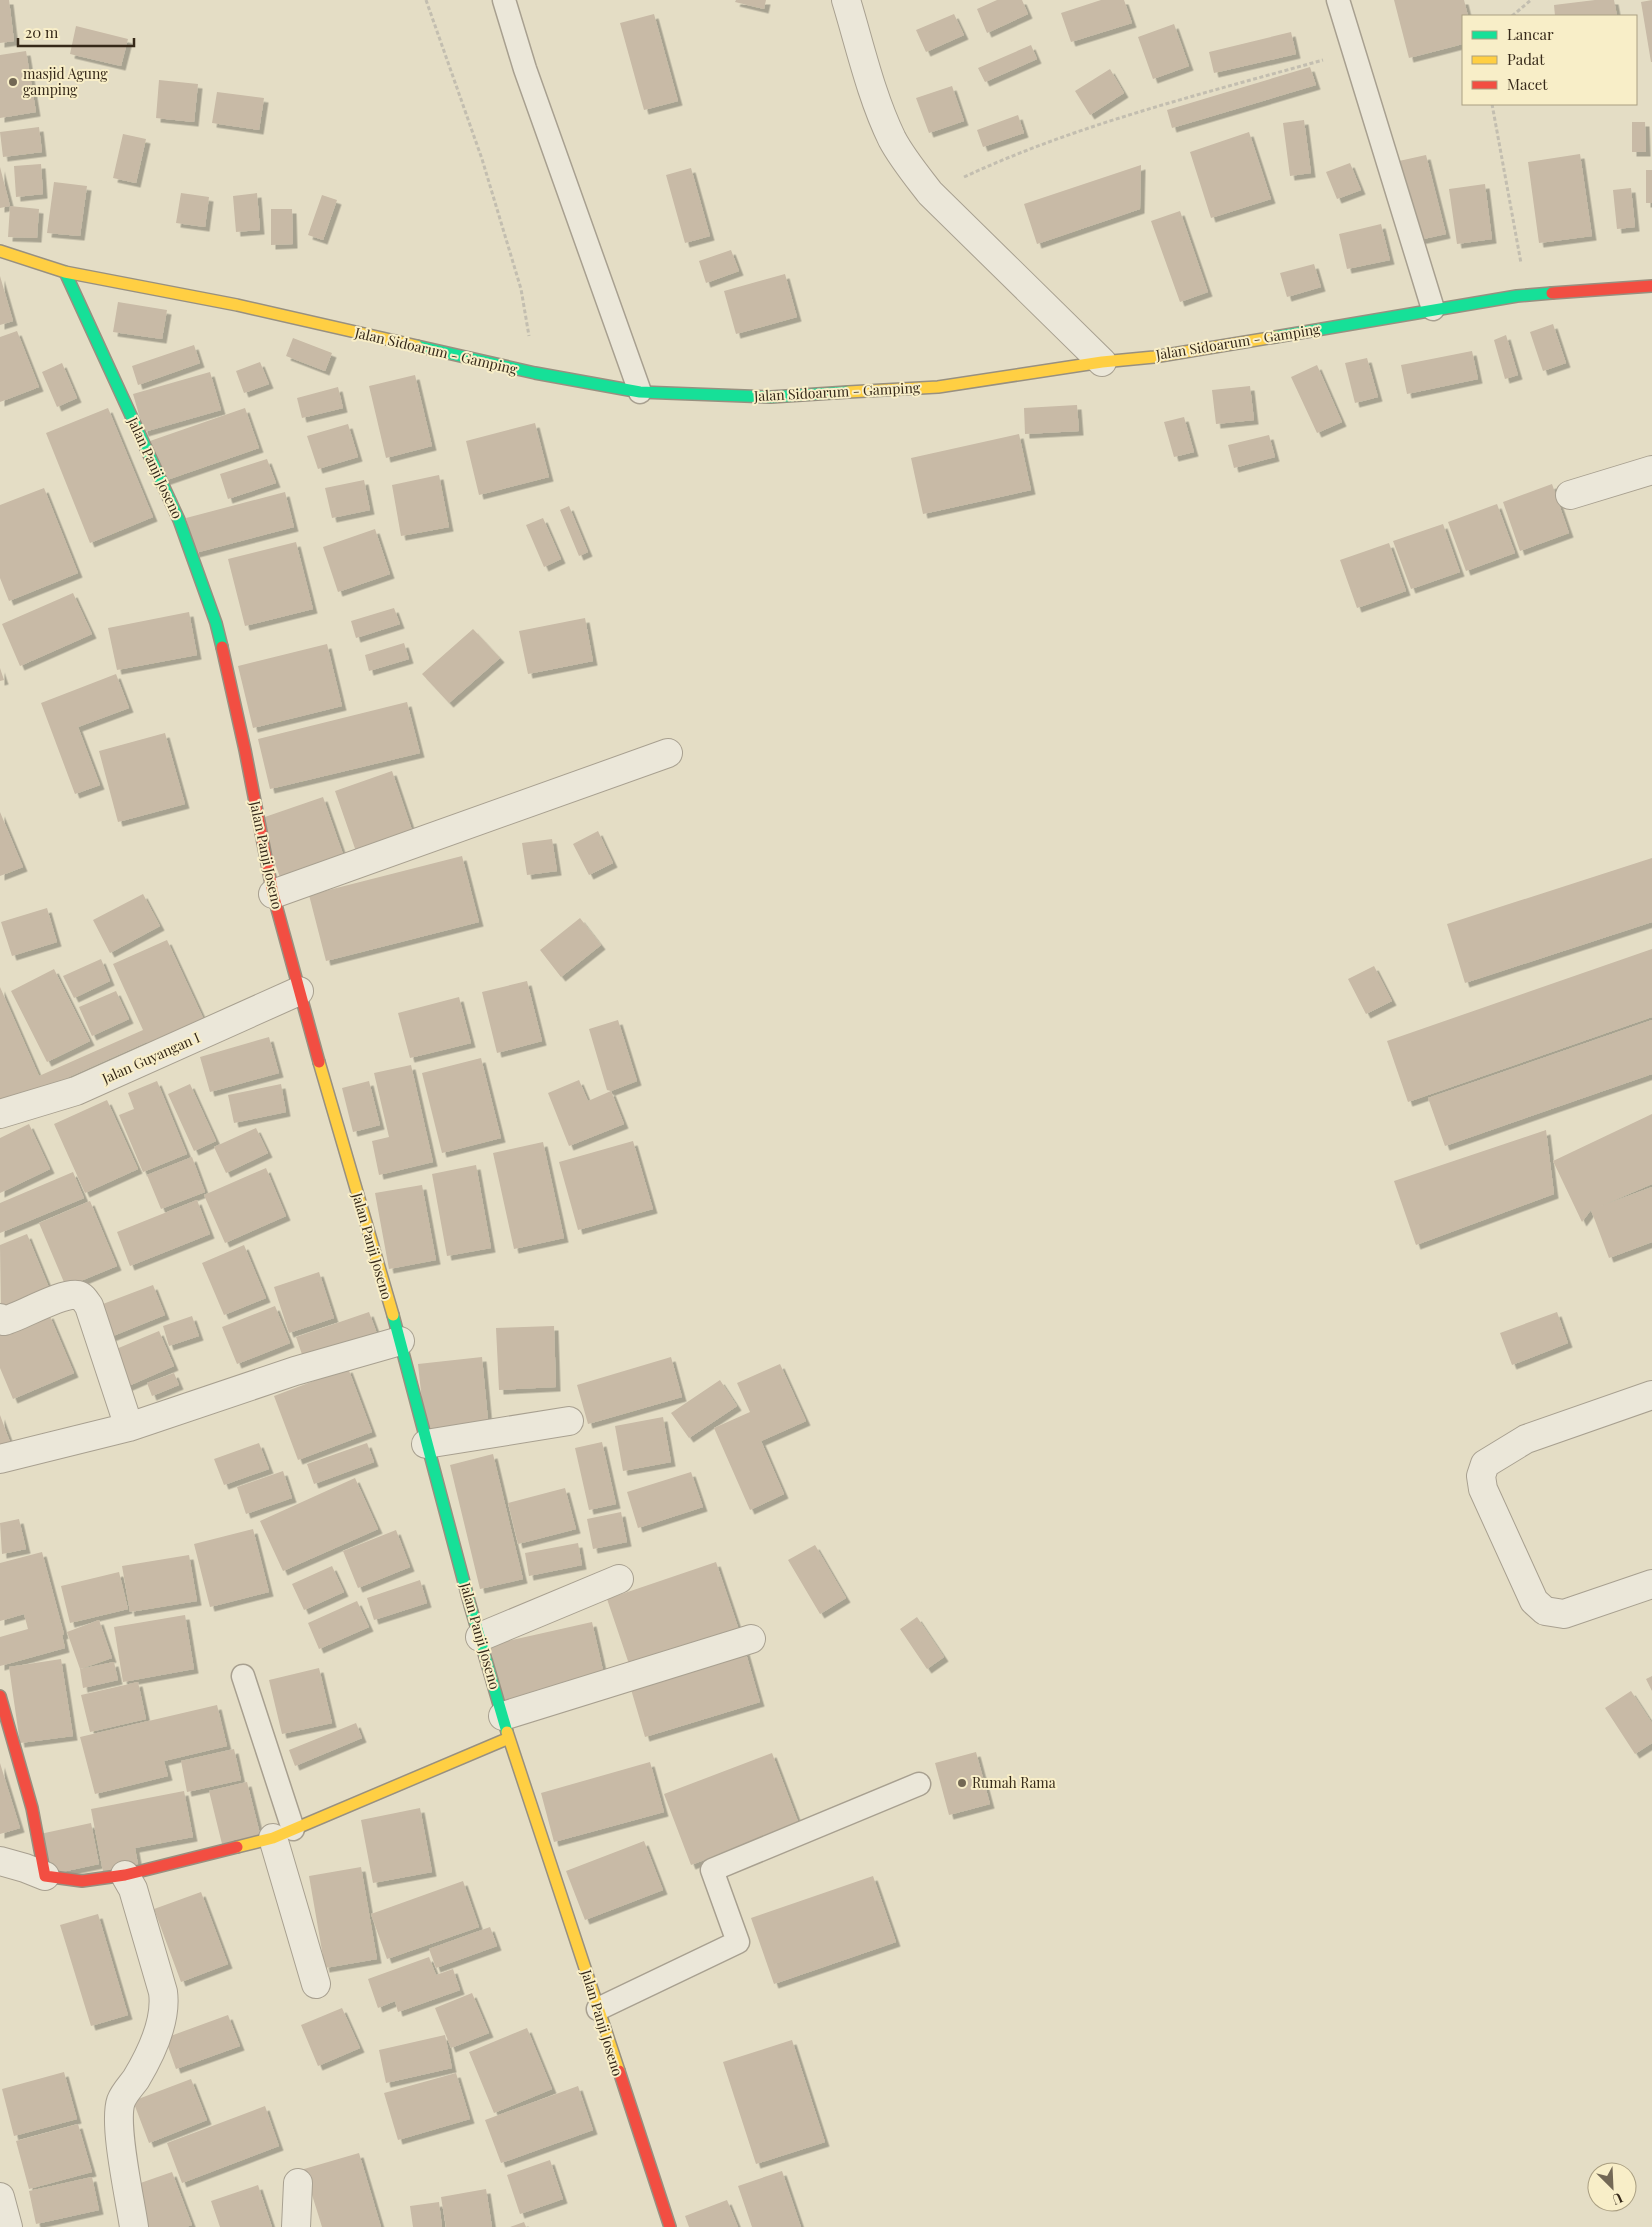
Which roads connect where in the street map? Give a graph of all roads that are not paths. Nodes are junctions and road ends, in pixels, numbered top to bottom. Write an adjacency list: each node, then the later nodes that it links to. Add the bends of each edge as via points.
1 (504, 0): 9 (lane)
2 (846, 0): 8 (street, via 882,116 893,141 915,174 930,193)
3 (1338, 0): 7 (lane)
4 (0, 251): 5 (street, Jalan Sidoarum - Gamping)
5 (65, 272): 9 (street, Jalan Sidoarum - Gamping, via 237,305 534,373); 13 (street, Jalan Panji Joseno, via 179,520 216,623)
6 (1652, 286): 7 (street, Jalan Sidoarum - Gamping, via 1526,296)
7 (1433, 309): 8 (street, Jalan Sidoarum - Gamping, via 1164,355)
8 (1102, 362): 9 (street, Jalan Sidoarum - Gamping, via 938,387 771,398)
9 (640, 392)
10 (1652, 470): 11 (street)
11 (1570, 495)
12 (668, 753): 13 (street)
13 (273, 894): 14 (street, Jalan Panji Joseno)
14 (299, 991): 15 (street, Jalan Guyangan I, via 76,1091); 17 (street, Jalan Panji Joseno)
15 (0, 1114)
16 (0, 1318): 20 (street, via 4,1321 51,1302 76,1295 82,1297 89,1306)
17 (400, 1341): 20 (street); 21 (street, Jalan Panji Joseno)
18 (1652, 1395): 24 (street, via 1526,1439 1485,1464 1481,1476 1483,1489 1534,1601 1545,1611 1564,1614)
19 (569, 1421): 21 (street)
20 (129, 1427): 22 (street)
21 (426, 1444): 25 (street, Jalan Panji Joseno)
22 (0, 1459)
23 (619, 1579): 25 (street)
24 (1652, 1584)
25 (480, 1637): 29 (street, Jalan Panji Joseno)
26 (751, 1639): 29 (street)
27 (243, 1676): 31 (lane)
28 (0, 1696): 34 (street, via 32,1808)
29 (506, 1727): 31 (street); 36 (street, Jalan Panji Joseno)
30 (919, 1784): 36 (lane, via 712,1870 738,1942)
31 (283, 1834): 33 (street); 35 (street)
32 (0, 1861): 34 (street)
33 (125, 1875): 34 (street, via 82,1881); 40 (street, via 133,1889 165,2005 149,2056 121,2100 119,2112 119,2132)
34 (45, 1876)
35 (316, 1984)
36 (598, 2009): 42 (street, Jalan Panji Joseno)
37 (298, 2184): 41 (street)
38 (0, 2197): 39 (street)
39 (8, 2227)
40 (134, 2227)
41 (296, 2227)
42 (670, 2227)

